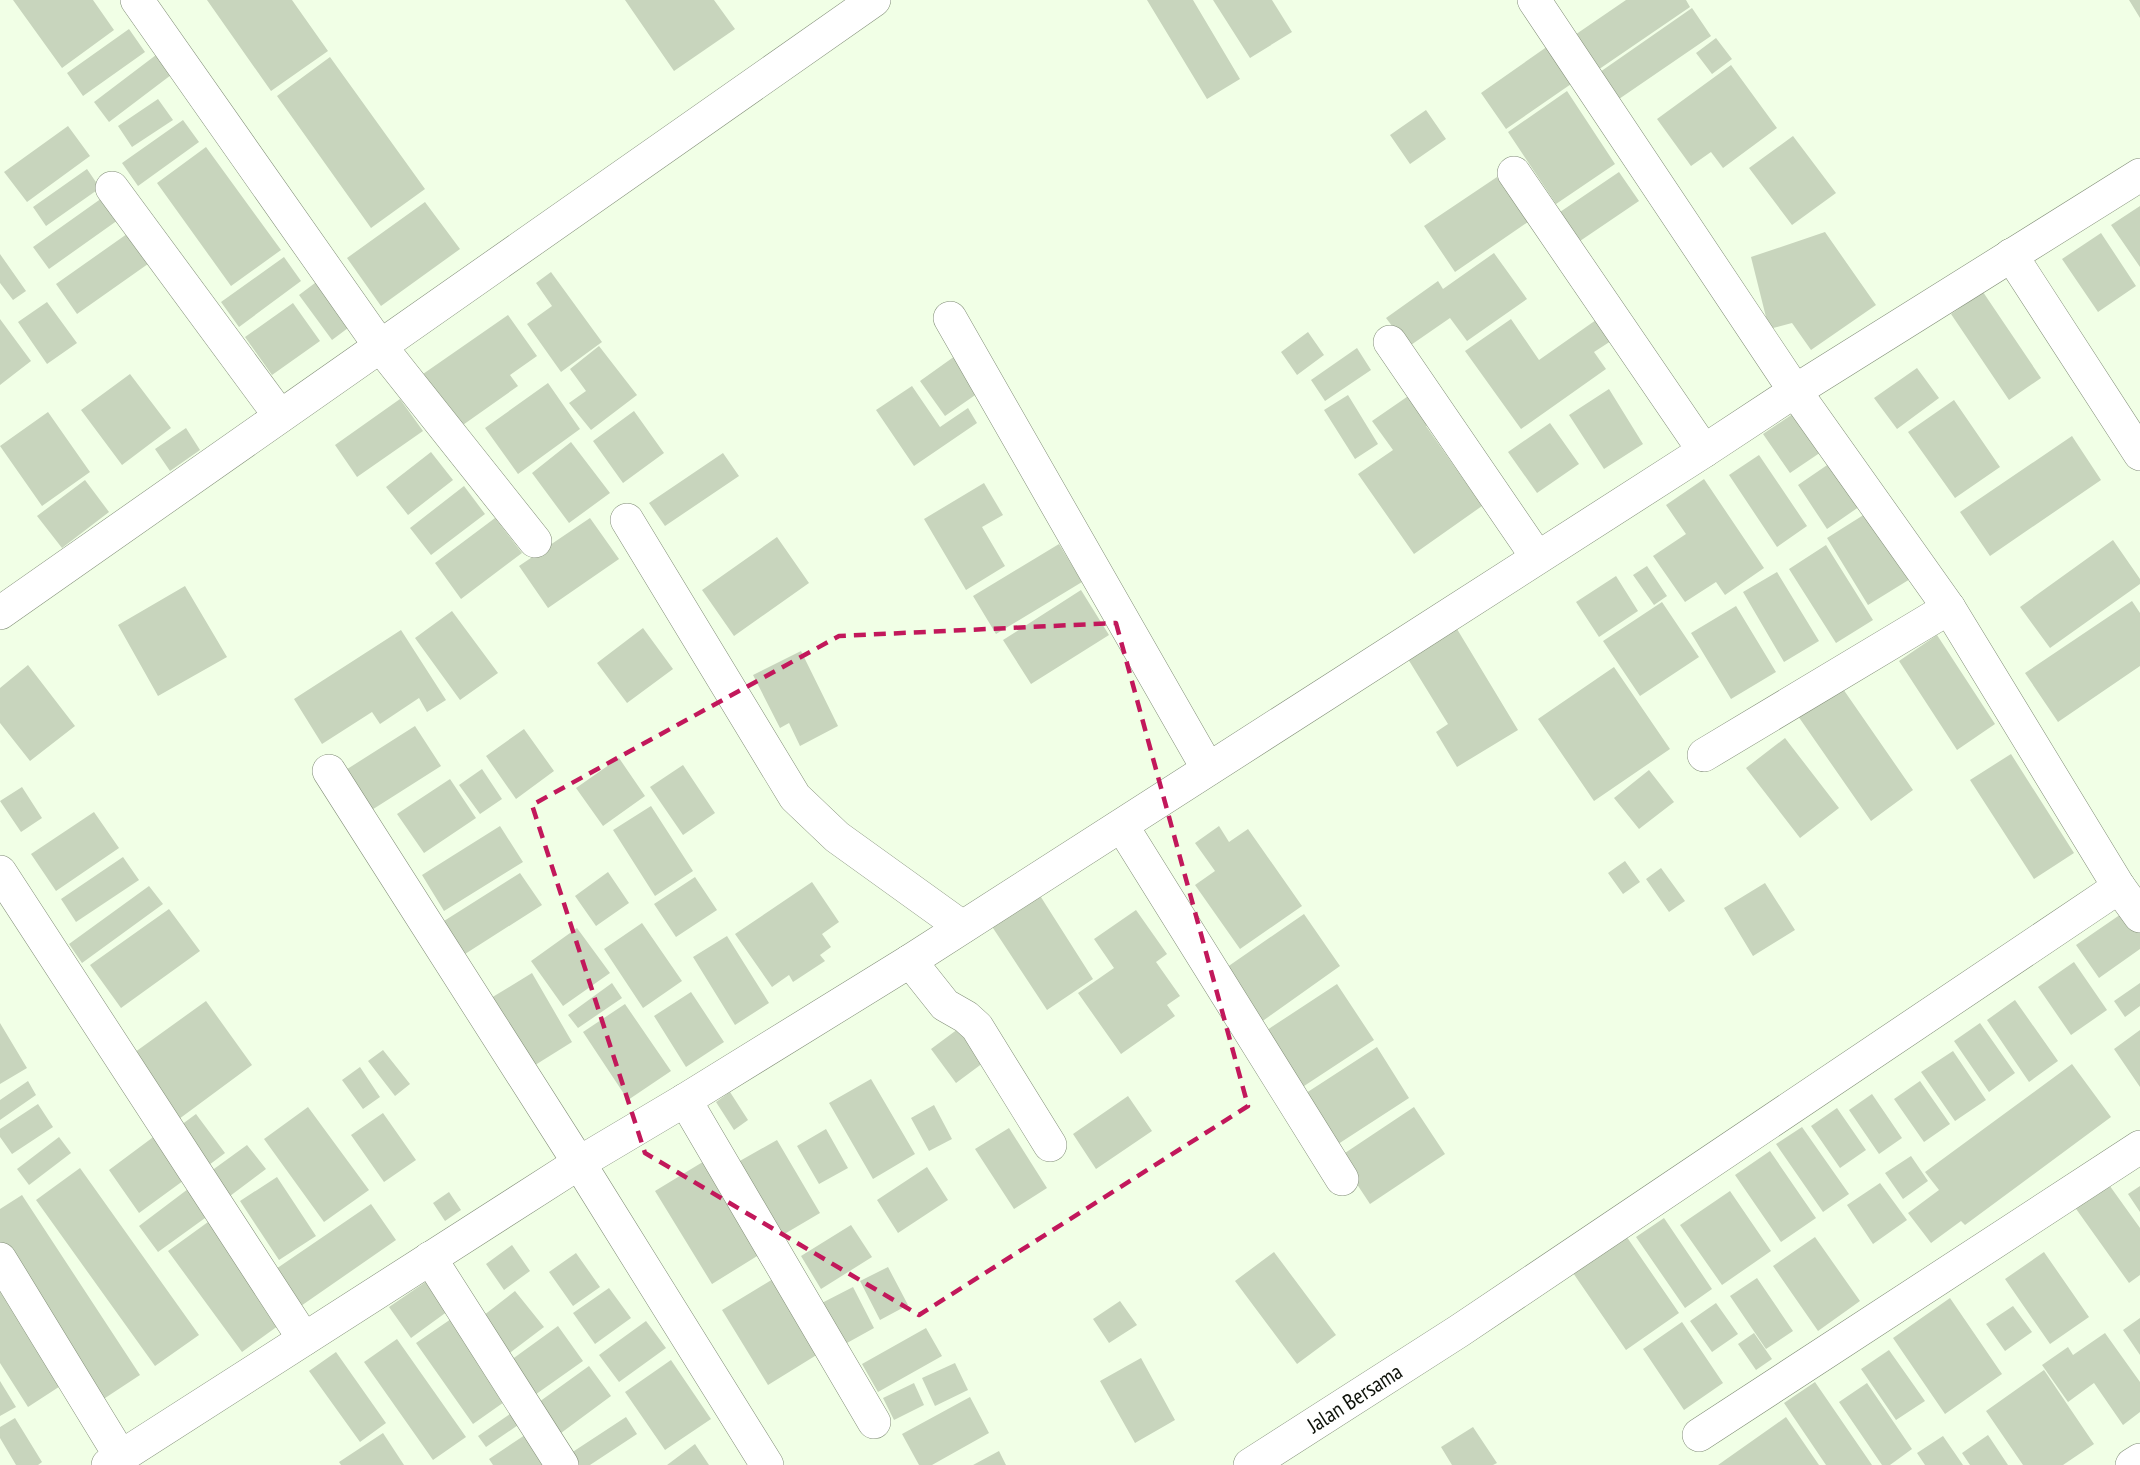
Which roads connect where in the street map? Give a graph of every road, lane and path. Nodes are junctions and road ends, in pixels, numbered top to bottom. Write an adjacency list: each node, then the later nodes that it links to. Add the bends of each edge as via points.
1 (137, 0): 10 (street)
2 (874, 0): 10 (street)
3 (1534, 0): 11 (street)
4 (1514, 173): 13 (street)
5 (2140, 175): 7 (street)
6 (112, 188): 12 (street)
7 (2011, 255): 11 (street); 14 (street)
8 (950, 318): 21 (street)
9 (1390, 342): 17 (street)
10 (381, 346): 12 (street); 16 (street)
11 (1795, 390): 13 (street); 18 (street)
12 (280, 416): 19 (street)
13 (1704, 451): 17 (street)
14 (2140, 454)
15 (627, 520): 27 (street, via 795,797 837,837)
16 (535, 542)
17 (1538, 557): 21 (street)
18 (1949, 608): 20 (street); 25 (street)
19 (0, 613)
20 (1704, 755)
21 (1208, 769): 23 (street)
22 (329, 771): 31 (street)
23 (1122, 826): 27 (street); 32 (street)
24 (0, 873): 35 (street)
25 (2119, 887): 26 (street); 42 (street, Jalan Bersama, via 1459,1331)
26 (2140, 916)
27 (935, 946): 28 (street); 29 (street, via 945,1005 977,1027)
28 (685, 1101): 31 (street); 36 (street)
29 (1050, 1145)
30 (2140, 1147): 37 (street)
31 (579, 1163): 33 (street); 41 (street)
32 (1342, 1179)
33 (430, 1258): 35 (street); 40 (street)
34 (0, 1259): 39 (street)
35 (304, 1339): 39 (street)
36 (874, 1422)
37 (1699, 1436)
38 (2140, 1460): 43 (street)
39 (115, 1461)
40 (562, 1465)
41 (767, 1465)
42 (1250, 1465)
43 (2132, 1465)

